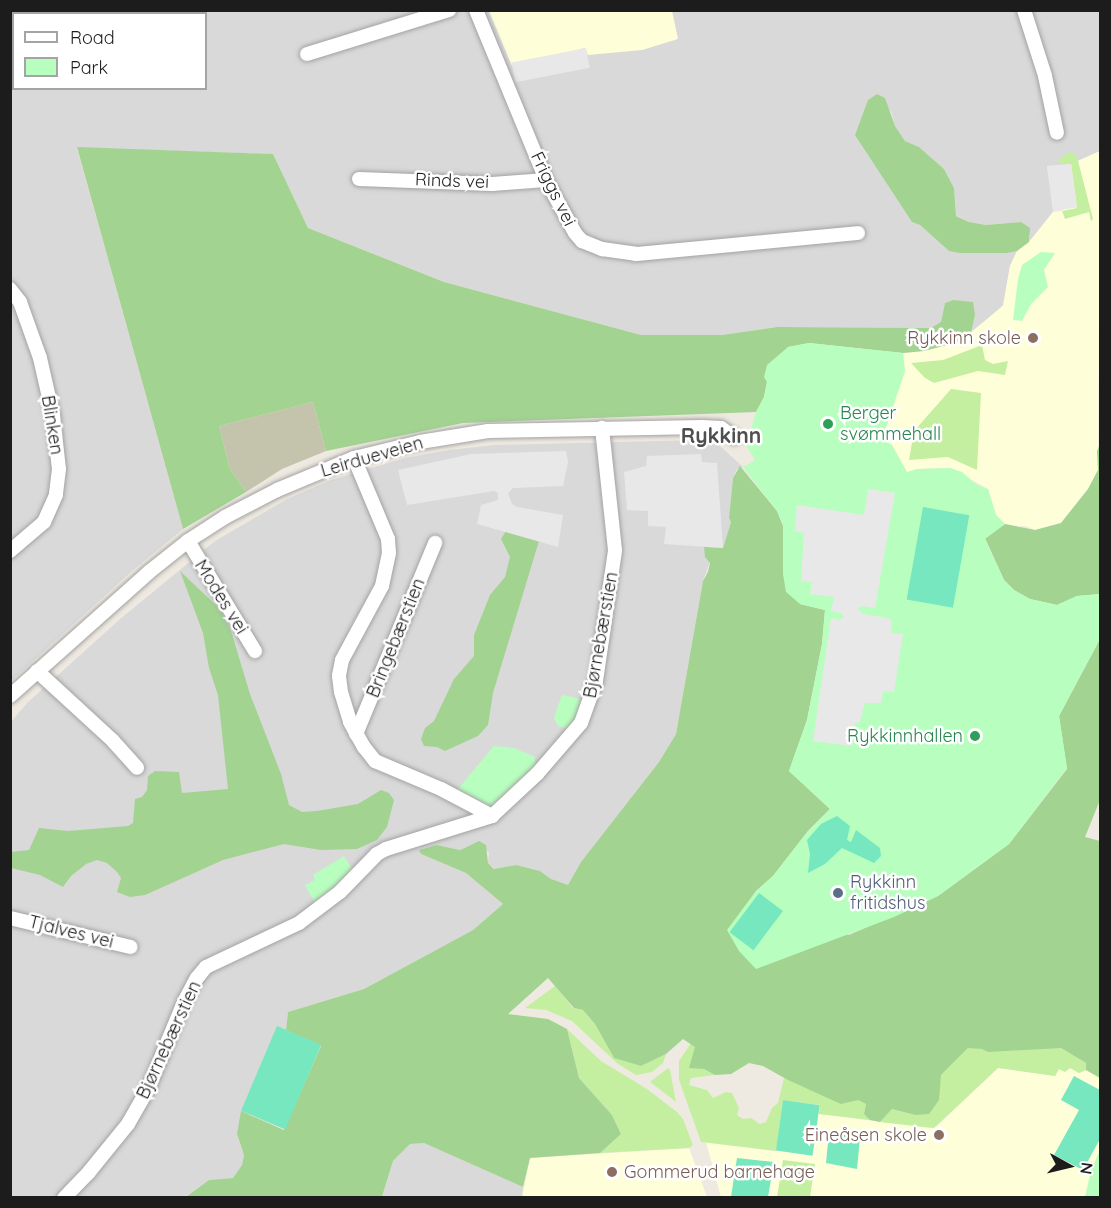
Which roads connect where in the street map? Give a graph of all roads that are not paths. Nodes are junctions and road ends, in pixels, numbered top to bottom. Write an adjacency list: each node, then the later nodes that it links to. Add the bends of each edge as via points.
1 (449, 10): 4 (street)
2 (476, 10): 7 (street, Friggs vei)
3 (1024, 10): 5 (street, via 1045,76)
4 (307, 54)
5 (1057, 133)
6 (359, 179): 7 (street, Rinds vei, via 492,184)
7 (546, 180): 8 (street, Friggs vei, via 582,241 614,251 658,253)
8 (858, 233)
9 (10, 289): 15 (street, Blinken, via 20,302 40,358 59,469 56,495 44,522)
10 (602, 428): 11 (street, Leirdueveien, via 721,428); 12 (street, Leirdueveien, via 478,432); 21 (street, Bjørnebærstien, via 615,550 596,681 570,738)
11 (734, 437)
12 (354, 458): 13 (street, Leirdueveien, via 277,490); 19 (street, Bringebærstien, via 388,539 389,553 386,577 346,650 339,676)
13 (188, 541): 16 (street, Modes vei); 17 (street, Leirdueveien)
14 (435, 543): 19 (street, Bringebærstien)
15 (10, 551)
16 (255, 651)
17 (37, 671): 18 (street, Leirdueveien); 20 (street)
18 (10, 696)
19 (356, 734): 21 (street, Bringebærstien, via 375,761)
20 (137, 768)
21 (492, 816): 24 (street, Bjørnebærstien, via 386,849 299,923 206,967 184,1002 148,1089 128,1124)
22 (10, 918): 23 (street, Tjalves vei)
23 (131, 947)
24 (64, 1197)

